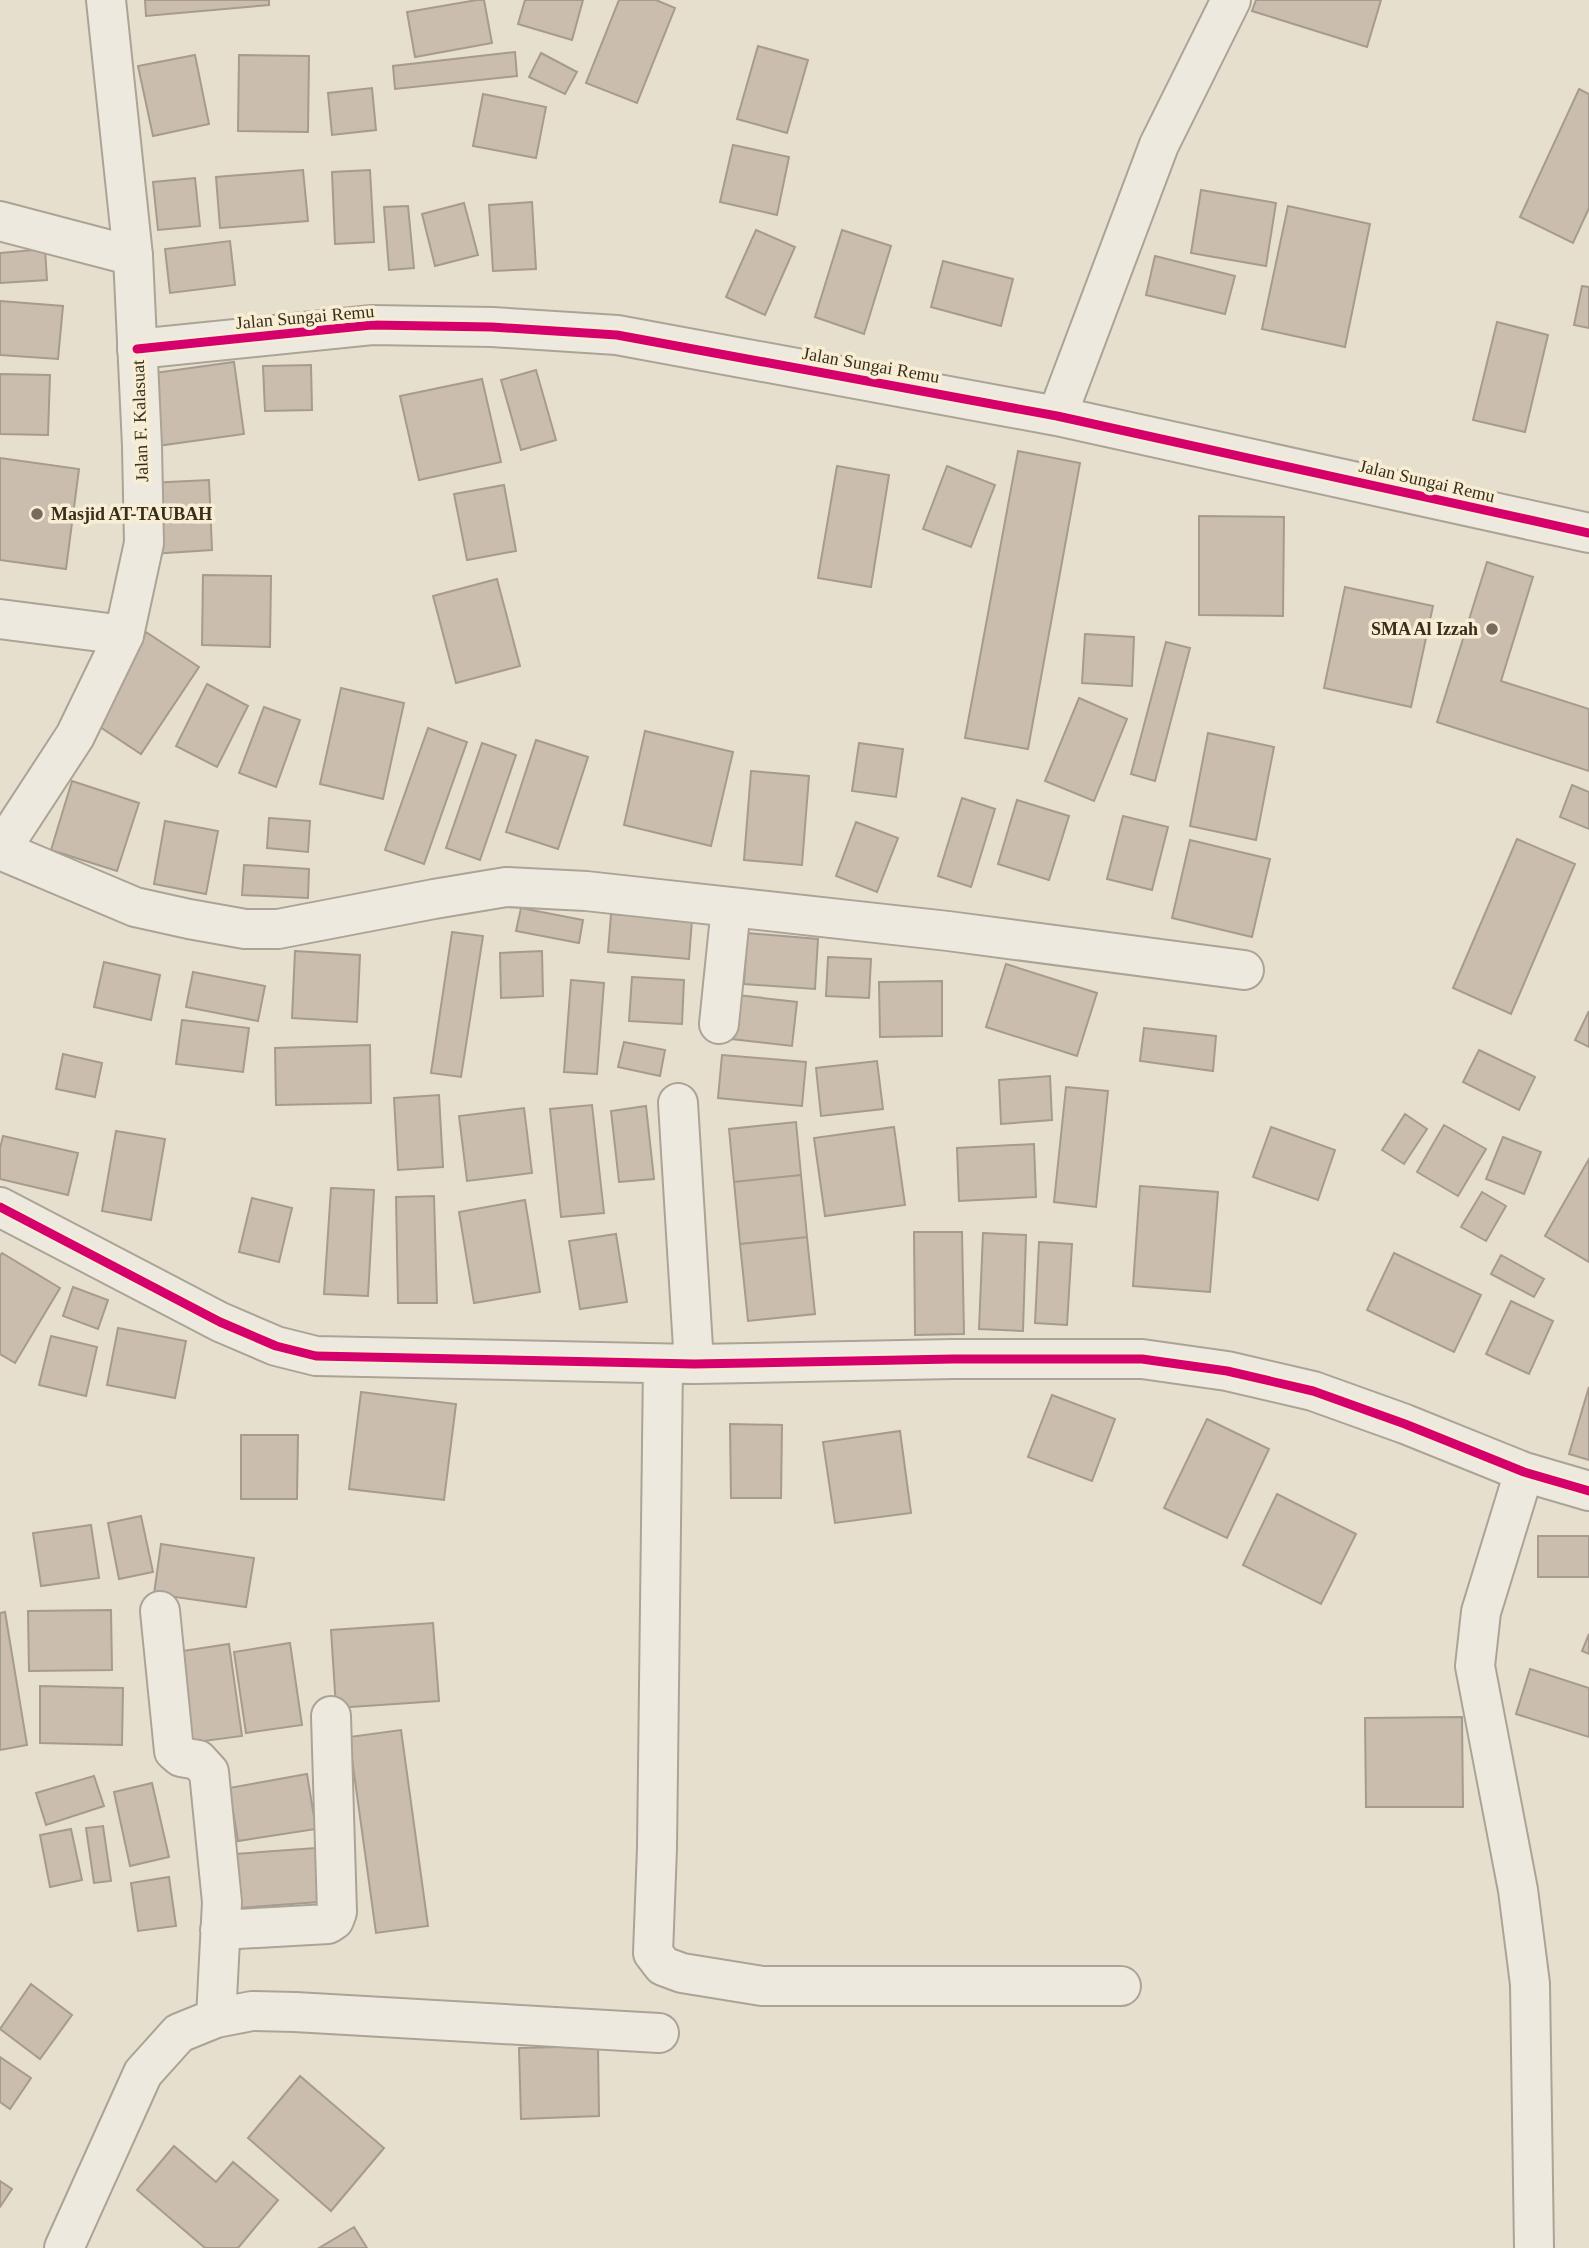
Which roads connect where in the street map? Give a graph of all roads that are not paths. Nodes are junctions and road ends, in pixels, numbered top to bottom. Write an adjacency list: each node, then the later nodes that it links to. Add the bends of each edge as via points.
1 (106, 0): 4 (street, Jalan F. Kalasuat)
2 (1231, 0): 6 (street, via 1159,145)
3 (0, 221): 4 (street)
4 (133, 256): 5 (street, Jalan F. Kalasuat)
5 (137, 349): 6 (street, Jalan Sungai Remu, via 372,325 617,335); 9 (street, Jalan F. Kalasuat, via 144,542)
6 (1057, 415): 7 (street, Jalan Sungai Remu)
7 (1589, 534)
8 (0, 619): 9 (street)
9 (124, 635): 10 (street, Jalan F. Kalasuat, via 75,736)
10 (0, 850): 11 (street, via 135,906 245,929 278,929 506,887)
11 (731, 908): 12 (street); 13 (street)
12 (1244, 970)
13 (719, 1024)
14 (678, 1103): 16 (street)
15 (0, 1207): 16 (street, via 220,1322 276,1346 316,1356)
16 (678, 1364): 17 (street, via 1142,1359 1227,1371 1313,1391); 22 (street, via 653,1953 663,1966 682,1973 762,1986)
17 (1524, 1472): 18 (street); 26 (street, via 1480,1612 1475,1665 1518,1890 1530,1984)
18 (1589, 1491)
19 (160, 1611): 21 (street, via 174,1751 198,1760 209,1772 222,1902)
20 (331, 1716): 21 (street, via 334,1920)
21 (220, 1930): 23 (street)
22 (1121, 1986)
23 (216, 2018): 24 (street, via 252,2011 295,2012); 25 (street, via 179,2033 144,2073)
24 (659, 2033)
25 (64, 2248)
26 (1534, 2248)

